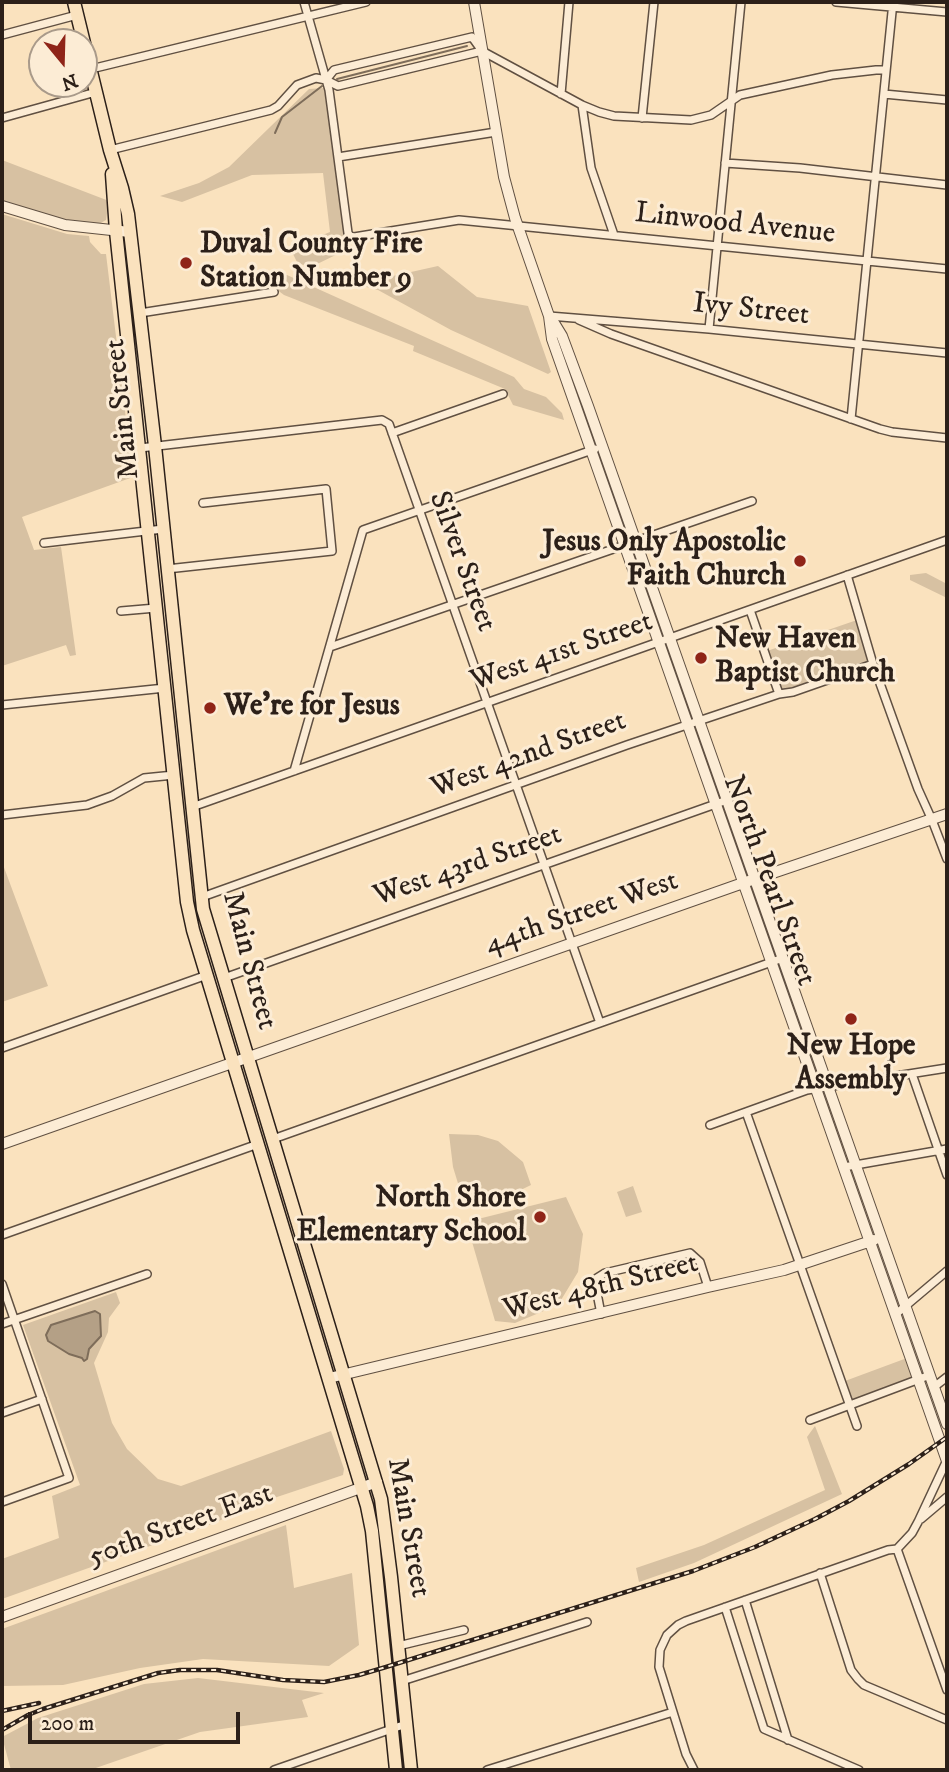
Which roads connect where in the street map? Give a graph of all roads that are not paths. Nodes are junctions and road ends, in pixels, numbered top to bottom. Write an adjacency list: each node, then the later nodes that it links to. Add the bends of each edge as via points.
1 (74, 2): 11 (main road, Main Street)
2 (304, 2): 12 (street)
3 (366, 2): 12 (street)
4 (474, 2): 15 (street, North Pearl Street)
5 (569, 2): 19 (street)
6 (654, 2): 27 (street)
7 (741, 2): 23 (street)
8 (836, 2): 9 (street)
9 (892, 5): 10 (street); 17 (street)
10 (947, 12)
11 (78, 15): 13 (main road, Main Street); 14 (street)
12 (307, 16): 16 (street); 18 (street)
13 (81, 28)
14 (2, 35)
15 (482, 51): 18 (street, via 338,86); 18 (street, via 472,37 334,70); 19 (street); 28 (street, North Pearl Street)
16 (98, 67)
17 (886, 70): 20 (street); 23 (street, via 801,81)
18 (326, 80): 29 (street, via 316,78 298,85 271,110); 30 (street)
19 (561, 94): 25 (street)
20 (884, 94): 24 (street); 32 (street)
21 (74, 98): 26 (street)
22 (97, 98): 29 (main road, Main Street)
23 (732, 100): 27 (street, via 702,118); 31 (street)
24 (947, 100)
25 (582, 105): 27 (street, via 614,116); 38 (street, via 591,168)
26 (2, 118)
27 (642, 118)
28 (496, 132): 30 (street); 35 (street, North Pearl Street)
29 (110, 149): 36 (main road, Main Street); 37 (main road, Main Street)
30 (338, 157): 35 (street, Linwood Avenue, via 348,233 354,237 452,220)
31 (725, 163): 32 (street); 39 (street)
32 (874, 177): 33 (street); 40 (street)
33 (947, 185)
34 (2, 206): 36 (street, via 65,225)
35 (517, 226): 38 (street, Linwood Avenue); 44 (street, North Pearl Street)
36 (116, 231): 37 (street); 55 (main road, Main Street)
37 (130, 232): 43 (main road, Main Street)
38 (614, 235): 39 (street, Linwood Avenue)
39 (717, 246): 40 (street, Linwood Avenue); 46 (street)
40 (866, 261): 41 (street, Linwood Avenue); 47 (street)
41 (947, 269)
42 (274, 292): 43 (street)
43 (140, 313): 53 (main road, Main Street)
44 (549, 316): 45 (street, Ivy Street); 54 (street, North Pearl Street, via 562,336); 56 (street, North Pearl Street, via 552,339)
45 (572, 317): 46 (street, Ivy Street); 50 (street)
46 (709, 329): 47 (street, Ivy Street)
47 (858, 345): 48 (street, Ivy Street); 50 (street)
48 (947, 353)
49 (503, 394): 51 (street)
50 (851, 419): 52 (street, via 892,432)
51 (392, 433): 53 (street, via 382,420); 59 (street, Silver Street)
52 (947, 438)
53 (155, 446): 55 (street); 60 (main road, Main Street)
54 (602, 447): 56 (street); 63 (street, North Pearl Street)
55 (140, 448): 61 (main road, Main Street)
56 (590, 451): 59 (street); 65 (street, North Pearl Street)
57 (752, 501): 63 (street)
58 (203, 503): 66 (street, via 326,489 332,551)
59 (419, 511): 68 (street, Silver Street); 74 (street, via 363,530)
60 (163, 528): 61 (street); 66 (main road, Main Street)
61 (149, 530): 64 (street); 69 (main road, Main Street)
62 (947, 540): 67 (street, West 41st Street)
63 (635, 541): 65 (street); 72 (street, North Pearl Street)
64 (44, 542)
65 (624, 545): 68 (street); 73 (street, North Pearl Street)
66 (167, 569): 88 (main road, Main Street)
67 (847, 575): 70 (street, West 41st Street); 75 (street)
68 (453, 606): 74 (street); 78 (street, Silver Street)
69 (156, 608): 71 (street); 76 (main road, Main Street)
70 (750, 610): 72 (street, West 41st Street); 77 (street)
71 (121, 611)
72 (670, 639): 73 (street, West 41st Street); 81 (street, North Pearl Street)
73 (658, 643): 78 (street, West 41st Street); 82 (street, North Pearl Street)
74 (330, 647): 83 (street)
75 (873, 664): 77 (street, West 42nd Street); 91 (street)
76 (165, 688): 79 (street); 80 (main road, Main Street)
77 (779, 694): 81 (street, West 42nd Street)
78 (488, 703): 83 (street, West 41st Street); 85 (street, Silver Street)
79 (2, 705)
80 (167, 708): 84 (main road, Main Street); 88 (main road, via 184,799)
81 (699, 721): 82 (street, West 42nd Street); 86 (street, North Pearl Street)
82 (687, 725): 85 (street, West 42nd Street); 87 (street, North Pearl Street)
83 (294, 771): 88 (street, West 41st Street)
84 (174, 775): 90 (street, via 144,778 87,805); 100 (main road, Main Street, via 187,902)
85 (516, 785): 93 (street, Silver Street); 96 (street, West 42nd Street)
86 (727, 800): 87 (street, West 43rd Street); 94 (street, North Pearl Street)
87 (715, 804): 93 (street, West 43rd Street); 95 (street, North Pearl Street)
88 (192, 808): 96 (main road, Main Street)
89 (947, 814): 91 (street, 44th Street West)
90 (2, 815)
91 (932, 820): 92 (street); 94 (street, 44th Street West)
92 (947, 859)
93 (544, 864): 97 (street, Silver Street); 101 (street, West 43rd Street)
94 (755, 880): 95 (street, 44th Street West); 98 (street, North Pearl Street)
95 (743, 883): 97 (street, 44th Street West); 99 (street, North Pearl Street)
96 (202, 897): 101 (main road, Main Street)
97 (573, 944): 102 (street, Silver Street); 104 (street, 44th Street West)
98 (783, 958): 99 (street); 108 (street, North Pearl Street)
99 (771, 962): 102 (street); 109 (street, North Pearl Street)
100 (207, 975): 103 (street); 105 (main road, Main Street)
101 (224, 978): 104 (main road, Main Street)
102 (600, 1023): 112 (street)
103 (2, 1048)
104 (248, 1058): 105 (street, 44th Street West); 112 (main road, Main Street)
105 (234, 1062): 113 (street, 44th Street West); 114 (main road, Main Street)
106 (947, 1068): 107 (street)
107 (912, 1074): 108 (street); 115 (street)
108 (828, 1088): 109 (street); 116 (street, North Pearl Street)
109 (816, 1089): 110 (street); 117 (street, North Pearl Street)
110 (746, 1112): 111 (street); 122 (street)
111 (710, 1125)
112 (272, 1139): 132 (main road, Main Street)
113 (2, 1144)
114 (258, 1144): 119 (street); 135 (main road, Main Street)
115 (943, 1150): 116 (street); 118 (street)
116 (856, 1165): 117 (street); 120 (street, North Pearl Street)
117 (844, 1167): 121 (street, North Pearl Street)
118 (947, 1175)
119 (2, 1234)
120 (881, 1238): 121 (street, West 48th Street); 127 (street, North Pearl Street)
121 (870, 1242): 122 (street, West 48th Street); 129 (street, North Pearl Street)
122 (801, 1266): 126 (street, West 48th Street); 139 (street)
123 (947, 1272): 127 (street)
124 (147, 1274): 130 (street)
125 (2, 1284): 130 (street)
126 (708, 1287): 128 (street, West 48th Street); 128 (street, via 700,1262 690,1253 605,1273 597,1278 596,1288)
127 (906, 1307): 129 (street); 133 (street, North Pearl Street)
128 (601, 1314): 132 (street, West 48th Street)
129 (896, 1314): 136 (street, North Pearl Street)
130 (14, 1320): 131 (street); 138 (street)
131 (2, 1324)
132 (344, 1375): 135 (street, West 48th Street); 145 (main road, Main Street)
133 (930, 1376): 136 (street); 137 (street, North Pearl Street)
134 (947, 1377): 137 (street)
135 (329, 1378): 146 (main road, Main Street)
136 (919, 1380): 139 (street); 144 (street, North Pearl Street)
137 (934, 1388): 142 (street, North Pearl Street)
138 (42, 1399): 140 (street); 148 (street, via 69,1478)
139 (850, 1406): 141 (street); 143 (street)
140 (2, 1413)
141 (810, 1420)
142 (947, 1424)
143 (857, 1426)
144 (947, 1461): 149 (street)
145 (377, 1482): 146 (street, 50th Street East); 157 (main road, Main Street)
146 (363, 1488): 154 (street, 50th Street East); 163 (main road, Main Street, via 372,1531)
147 (947, 1497): 149 (street)
148 (2, 1502)
149 (918, 1522): 150 (street)
150 (898, 1549): 151 (street); 159 (street)
151 (820, 1573): 152 (street); 161 (street, via 851,1670 858,1679)
152 (745, 1600): 153 (street); 164 (street)
153 (725, 1607): 160 (street, via 686,1621 667,1635 659,1667); 164 (street, via 762,1725)
154 (2, 1617)
155 (587, 1622): 158 (street)
156 (464, 1630): 157 (street)
157 (398, 1646): 158 (main road, Main Street)
158 (402, 1681): 162 (main road, Main Street)
159 (947, 1690)
160 (673, 1712): 168 (street); 169 (street)
161 (947, 1720)
162 (406, 1724): 163 (street); 167 (main road, Main Street)
163 (392, 1729): 165 (street); 166 (main road, Main Street)
164 (788, 1740): 170 (street)
165 (274, 1770)
166 (396, 1770)
167 (411, 1770)
168 (487, 1770)
169 (694, 1770)
170 (859, 1770)

